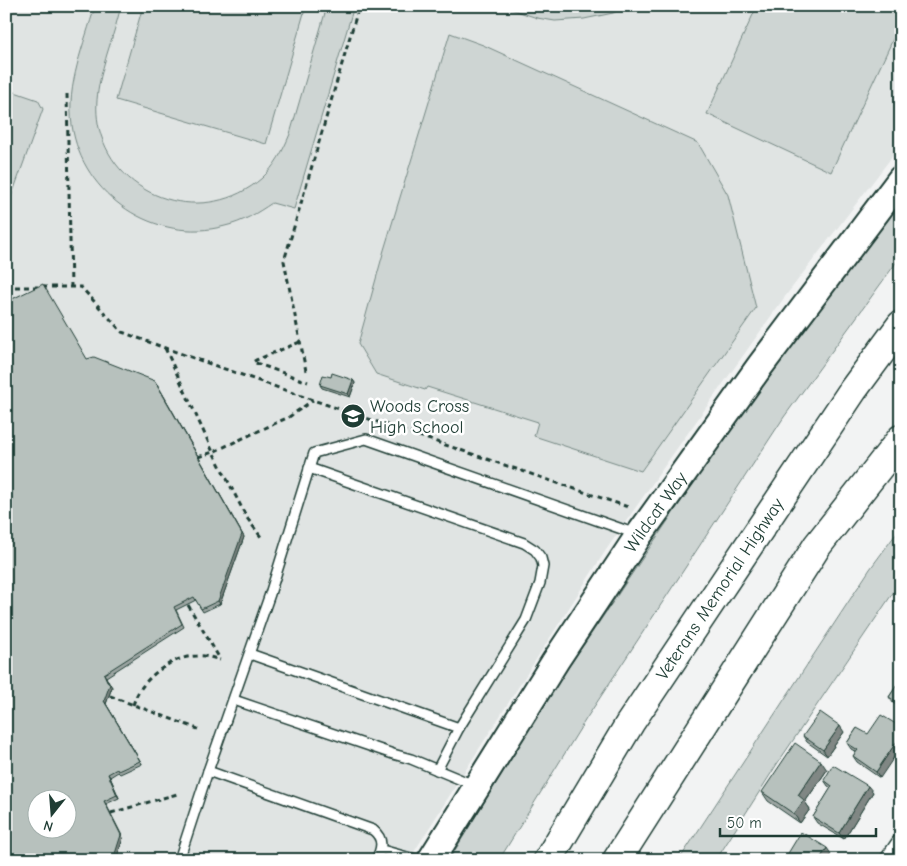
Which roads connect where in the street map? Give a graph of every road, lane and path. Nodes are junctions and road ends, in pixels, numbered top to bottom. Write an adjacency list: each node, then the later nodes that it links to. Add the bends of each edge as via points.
1 (359, 6): 7 (path, via 284,261)
2 (66, 94): 5 (path)
3 (901, 179): 16 (street, Wildcat Way, via 760,366)
4 (6, 287): 5 (path)
5 (71, 287): 8 (path, via 81,287 122,332)
6 (901, 325): 36 (highway, Veterans Memorial Highway, via 853,390 630,723)
7 (300, 342): 9 (path); 10 (path, via 253,362)
8 (165, 348): 11 (path); 13 (path)
9 (306, 371)
10 (308, 382)
11 (313, 400): 13 (path, via 289,417); 16 (path)
12 (901, 440): 37 (highway, via 817,546)
13 (213, 452): 14 (path); 17 (path, via 247,518)
14 (198, 457)
15 (309, 468): 16 (lane, via 314,453 366,439); 19 (lane); 23 (lane, via 524,543 541,558 540,583 526,620)
16 (646, 525): 27 (street, Wildcat Way)
17 (261, 537)
18 (188, 605): 22 (path, via 220,660 200,655 171,663 140,689)
19 (250, 654): 21 (lane); 23 (lane)
20 (110, 696): 22 (path)
21 (234, 700): 25 (lane); 26 (lane)
22 (133, 704): 24 (path)
23 (459, 728): 25 (lane)
24 (198, 729)
25 (437, 770): 27 (lane)
26 (208, 771): 31 (lane, via 373,830 379,835); 32 (lane)
27 (476, 786): 35 (street, Wildcat Way)
28 (177, 794): 29 (path)
29 (111, 813)
30 (901, 844): 38 (street)
31 (382, 850): 33 (lane); 34 (lane)
32 (179, 860)
33 (376, 860)
34 (418, 860)
35 (431, 860)
36 (548, 860)
37 (617, 860)
38 (890, 860)

